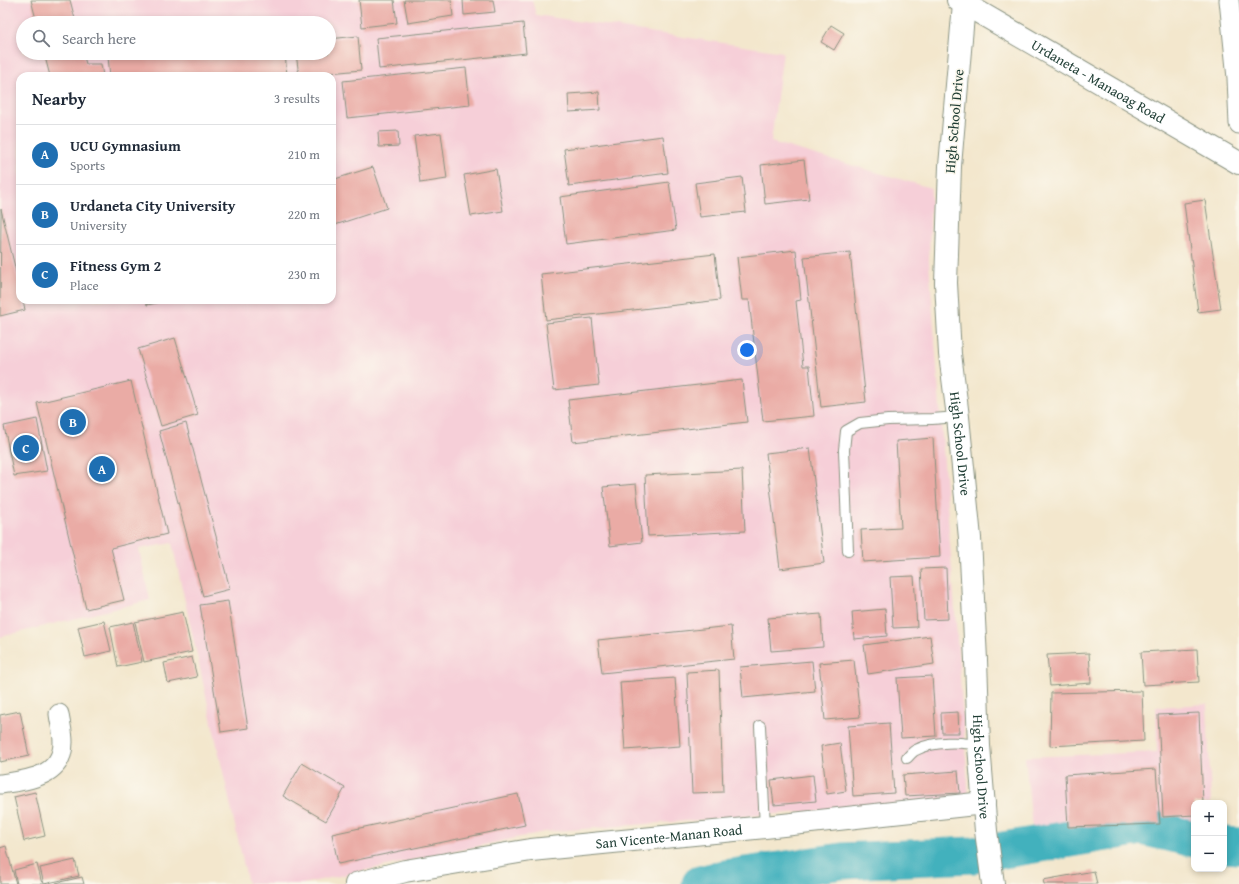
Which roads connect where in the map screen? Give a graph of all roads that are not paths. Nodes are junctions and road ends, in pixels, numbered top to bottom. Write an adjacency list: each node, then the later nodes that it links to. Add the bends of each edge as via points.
1 (1229, 0): 3 (street)
2 (961, 2): 4 (street, Urdaneta - Manaoag Road); 5 (street, High School Drive, via 950,166 946,282 950,354)
3 (1239, 124)
4 (1239, 163)
5 (958, 417): 6 (lane, via 860,423 846,431 844,450); 9 (street, High School Drive, via 970,538)
6 (848, 551)
7 (59, 714): 11 (street, via 63,741 61,754 55,765 48,772 33,778)
8 (760, 726): 13 (lane)
9 (979, 746): 10 (lane, via 969,743 936,744 916,750); 12 (street, High School Drive)
10 (907, 758)
11 (0, 784)
12 (984, 803): 13 (street, San Vicente-Manan Road); 15 (street, High School Drive)
13 (765, 827): 14 (street, San Vicente-Manan Road, via 531,850 406,871)
14 (356, 884)
15 (993, 884)

